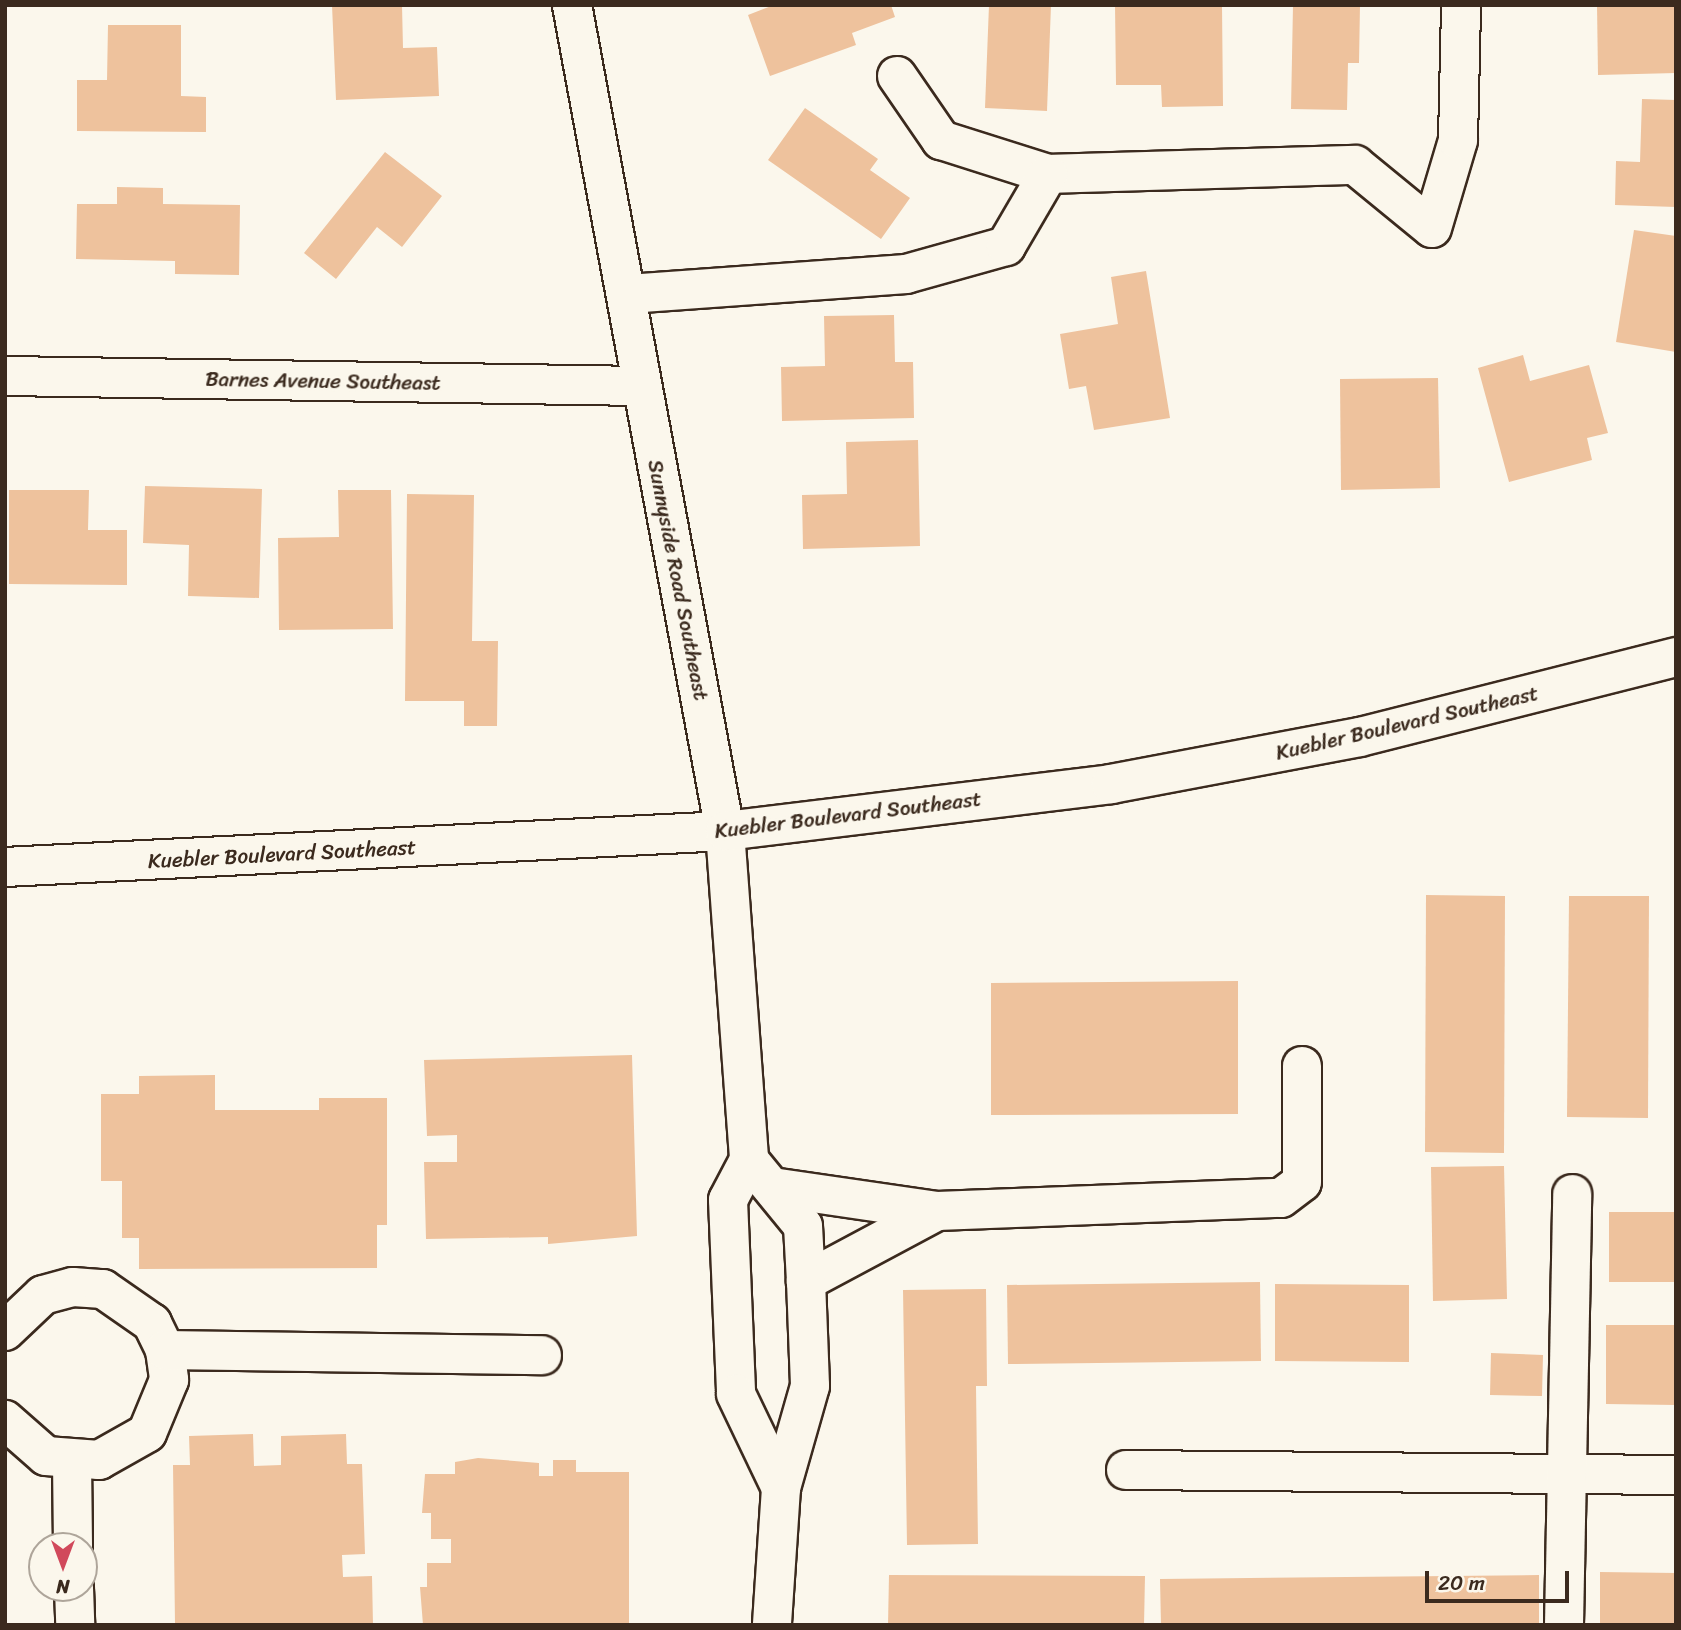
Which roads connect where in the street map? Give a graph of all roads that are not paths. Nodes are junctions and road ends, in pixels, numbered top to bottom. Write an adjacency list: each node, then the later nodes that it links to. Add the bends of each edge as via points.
1 (572, 5): 5 (main road, Sunnyside Road Southeast)
2 (1461, 5): 4 (main road, via 1458,140 1432,228 1356,165)
3 (897, 76): 4 (main road, via 941,140)
4 (1048, 174): 5 (main road, via 1006,246 906,274)
5 (628, 294): 7 (main road, Sunnyside Road Southeast)
6 (5, 376): 7 (main road, Barnes Avenue Southeast)
7 (641, 387): 9 (main road, Sunnyside Road Southeast)
8 (1676, 657): 9 (main road, Kuebler Boulevard Southeast, via 1360,737 1111,784)
9 (726, 831): 10 (main road, Kuebler Boulevard Southeast); 12 (main road, Sunnyside Road Southeast)
10 (5, 867)
11 (1301, 1066): 14 (main road, via 1301,1182 1280,1198)
12 (760, 1174): 14 (main road); 15 (main road, via 803,1226); 25 (main road, via 728,1200 736,1394)
13 (1573, 1194): 24 (main road)
14 (937, 1211): 15 (main road)
15 (806, 1281): 25 (main road, via 810,1386)
16 (5, 1314): 17 (main road)
17 (6, 1331): 18 (main road, via 43,1295 73,1287 103,1289 152,1323)
18 (165, 1350): 19 (main road); 21 (main road, via 169,1380 147,1433 126,1451)
19 (542, 1355)
20 (5, 1420): 21 (main road, via 46,1456)
21 (72, 1462): 26 (main road)
22 (1126, 1470): 24 (main road)
23 (1676, 1475): 24 (main road)
24 (1566, 1477): 30 (main road)
25 (781, 1488): 29 (main road)
26 (74, 1532)
27 (74, 1602): 28 (main road)
28 (75, 1625)
29 (772, 1625)
30 (1564, 1625)

